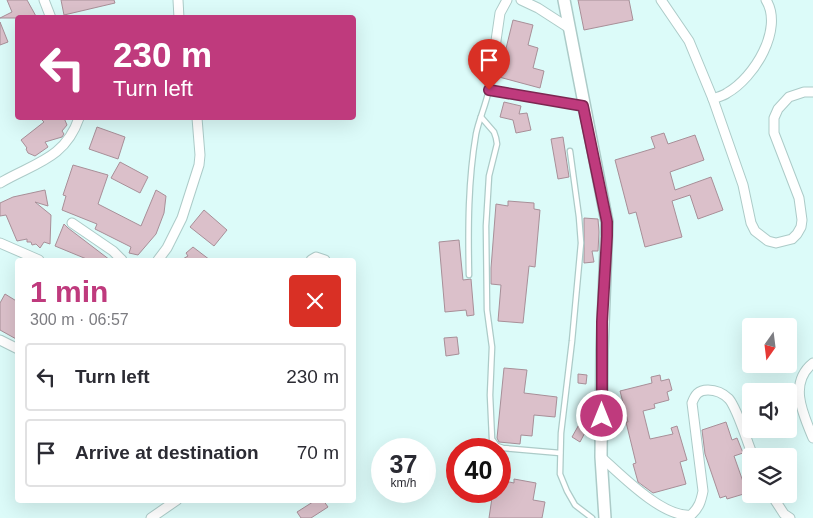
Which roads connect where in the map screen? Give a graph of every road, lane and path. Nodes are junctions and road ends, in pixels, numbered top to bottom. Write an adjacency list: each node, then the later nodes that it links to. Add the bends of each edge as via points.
1 (44, 0): 8 (street)
2 (178, 0): 9 (street)
3 (507, 0): 11 (street, via 500,13)
4 (521, 0): 10 (street)
5 (564, 0): 10 (street)
6 (661, 0): 13 (street, via 689,40)
7 (766, 0): 13 (street, via 771,8 773,24 764,50 737,86)
8 (50, 15)
9 (179, 15)
10 (569, 28): 14 (street)
11 (489, 90): 14 (lane); 15 (lane)
12 (813, 92): 13 (street, via 789,97 774,118 774,133 798,198 802,220 792,239 776,243 755,231 743,185)
13 (713, 99)
14 (583, 106): 32 (street, via 607,229 602,322)
15 (481, 117): 25 (lane, via 476,133 469,202); 31 (lane, via 494,132 496,144 489,176 486,226 487,310 492,347 492,439 503,448)
16 (78, 120): 19 (street, via 61,149)
17 (197, 120): 24 (street, via 199,166 182,218)
18 (570, 151): 31 (lane, via 580,243)
19 (0, 183)
20 (72, 223): 23 (street)
21 (0, 244): 22 (street)
22 (35, 258)
23 (120, 258)
24 (160, 258)
25 (469, 274)
26 (0, 340): 27 (street)
27 (15, 348)
28 (813, 363): 29 (street, via 804,371 798,389)
29 (813, 438)
30 (750, 448): 32 (street, via 729,399 718,392 700,391 692,403 703,491 696,511 691,515 679,515 660,507)
31 (560, 453): 36 (lane, via 560,474 567,491 575,505)
32 (601, 457): 37 (street)
33 (173, 503): 35 (street)
34 (777, 503): 38 (street)
35 (151, 518)
36 (592, 518)
37 (605, 518)
38 (790, 518)

